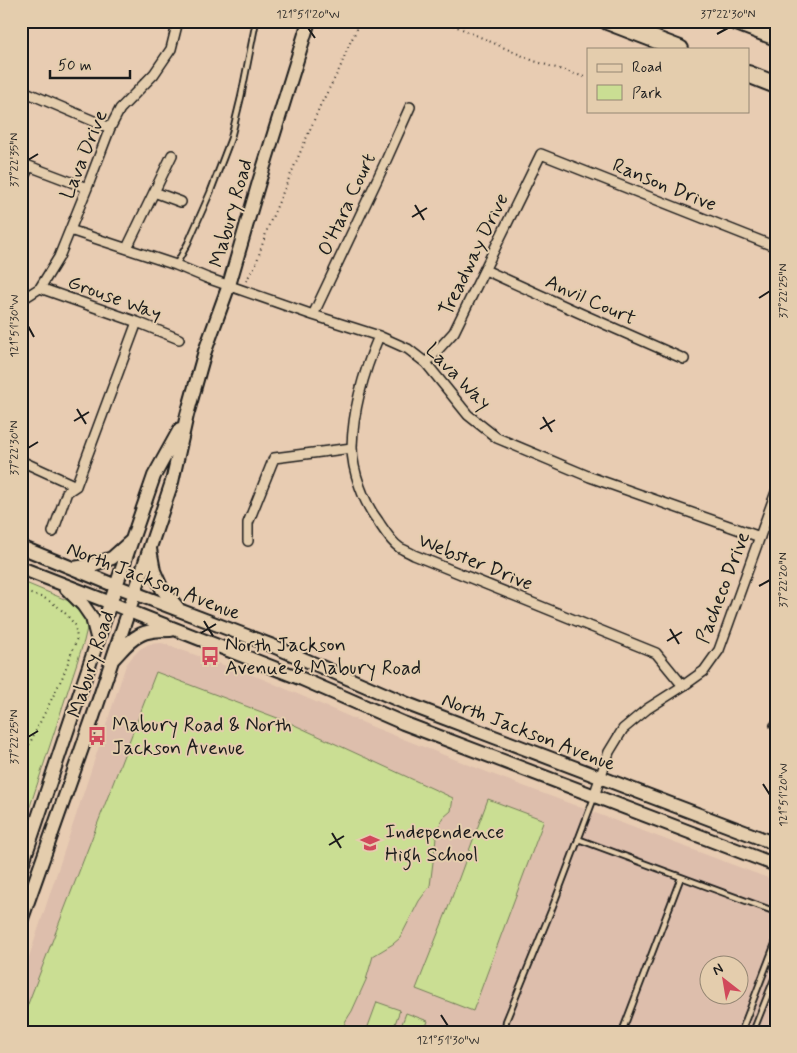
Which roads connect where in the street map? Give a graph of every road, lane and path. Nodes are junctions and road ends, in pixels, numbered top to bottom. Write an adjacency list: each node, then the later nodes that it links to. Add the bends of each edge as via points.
1 (178, 21): 15 (street, Lava Drive, via 171,49 154,74 120,109)
2 (256, 21): 26 (lane, via 231,138 210,194)
3 (309, 21): 28 (main road, Mabury Road)
4 (361, 21): 30 (path, via 316,115 268,226 256,264)
5 (444, 21): 11 (path, via 534,61)
6 (607, 21): 9 (highway)
7 (734, 21): 8 (highway)
8 (776, 37)
9 (677, 48)
10 (750, 75): 12 (highway)
11 (585, 77)
12 (776, 85)
13 (21, 90): 15 (street)
14 (410, 107): 32 (street, O'Hara Court)
15 (110, 128): 20 (street, Lava Drive)
16 (541, 154): 24 (street, Ranson Drive); 27 (street, Treadway Drive)
17 (172, 155): 21 (street)
18 (25, 165): 19 (street); 20 (street)
19 (21, 184)
20 (87, 188): 23 (street, Lava Drive)
21 (154, 192): 22 (street); 25 (street)
22 (180, 202)
23 (70, 230): 25 (street, Lava Way); 29 (street, Lava Drive, via 59,257)
24 (776, 247)
25 (127, 248): 26 (street, Lava Way)
26 (176, 265): 28 (street, Lava Way)
27 (485, 270): 36 (street, Anvil Court); 37 (street, Treadway Drive, via 454,332)
28 (229, 285): 30 (street, Lava Way); 38 (main road, Mabury Road, via 205,351)
29 (40, 288): 31 (street, Lava Drive); 33 (street, Grouse Way)
30 (242, 290): 32 (street, Lava Way)
31 (21, 300)
32 (313, 315): 34 (street, Lava Way)
33 (137, 322): 35 (street, Grouse Way); 41 (street)
34 (379, 336): 37 (street, Lava Way, via 408,349); 39 (street, Webster Drive, via 362,383)
35 (179, 339)
36 (684, 359)
37 (426, 363): 44 (street, Lava Way, via 468,415 497,438 590,477)
38 (187, 415): 45 (main road, Mabury Road, via 154,476); 47 (main road, Mabury Road, via 172,482)
39 (352, 448): 46 (street, via 274,458 248,523); 61 (street, Webster Drive, via 357,478 370,510 399,547 656,653)
40 (21, 461): 41 (street)
41 (76, 486): 43 (street, via 67,492)
42 (776, 492): 44 (street, Pacheco Drive)
43 (53, 532)
44 (760, 537): 61 (street, Pacheco Drive, via 719,650 704,671)
45 (133, 539): 50 (main road, via 112,558); 52 (main road, Mabury Road)
46 (248, 541)
47 (150, 546): 54 (main road, Mabury Road); 56 (main road, via 154,571 162,589)
48 (21, 547): 50 (main road, North Jackson Avenue)
49 (21, 568): 51 (main road, North Jackson Avenue)
50 (72, 568): 52 (main road, North Jackson Avenue)
51 (60, 583): 55 (main road, North Jackson Avenue); 59 (main road, via 92,618)
52 (116, 586): 54 (main road, North Jackson Avenue); 55 (main road, Mabury Road)
53 (21, 591): 62 (path, via 56,605 74,625 77,638 63,676)
54 (134, 592): 56 (main road, North Jackson Avenue); 57 (main road, Mabury Road)
55 (111, 603): 57 (main road, North Jackson Avenue); 59 (main road, Mabury Road)
56 (180, 610): 63 (main road, North Jackson Avenue, via 303,658 410,705)
57 (128, 611): 58 (main road, North Jackson Avenue); 60 (main road, Mabury Road)
58 (176, 629): 60 (main road, via 138,635); 64 (main road, North Jackson Avenue, via 302,679 403,724)
59 (98, 641): 68 (main road, Mabury Road)
60 (111, 662): 71 (main road, Mabury Road)
61 (684, 686): 63 (street, Pacheco Drive, via 647,709 623,729 609,752)
62 (21, 761)
63 (601, 778): 64 (street, Pacheco Drive); 66 (main road, North Jackson Avenue)
64 (594, 796): 65 (lane); 67 (main road, North Jackson Avenue)
65 (578, 839): 69 (lane); 74 (lane, via 506,1021)
66 (776, 844)
67 (776, 864)
68 (21, 868)
69 (681, 877): 70 (lane); 75 (lane)
70 (776, 912)
71 (21, 922)
72 (776, 941): 76 (lane)
73 (776, 974): 77 (lane)
74 (505, 1032)
75 (622, 1032)
76 (741, 1032)
77 (753, 1032)

